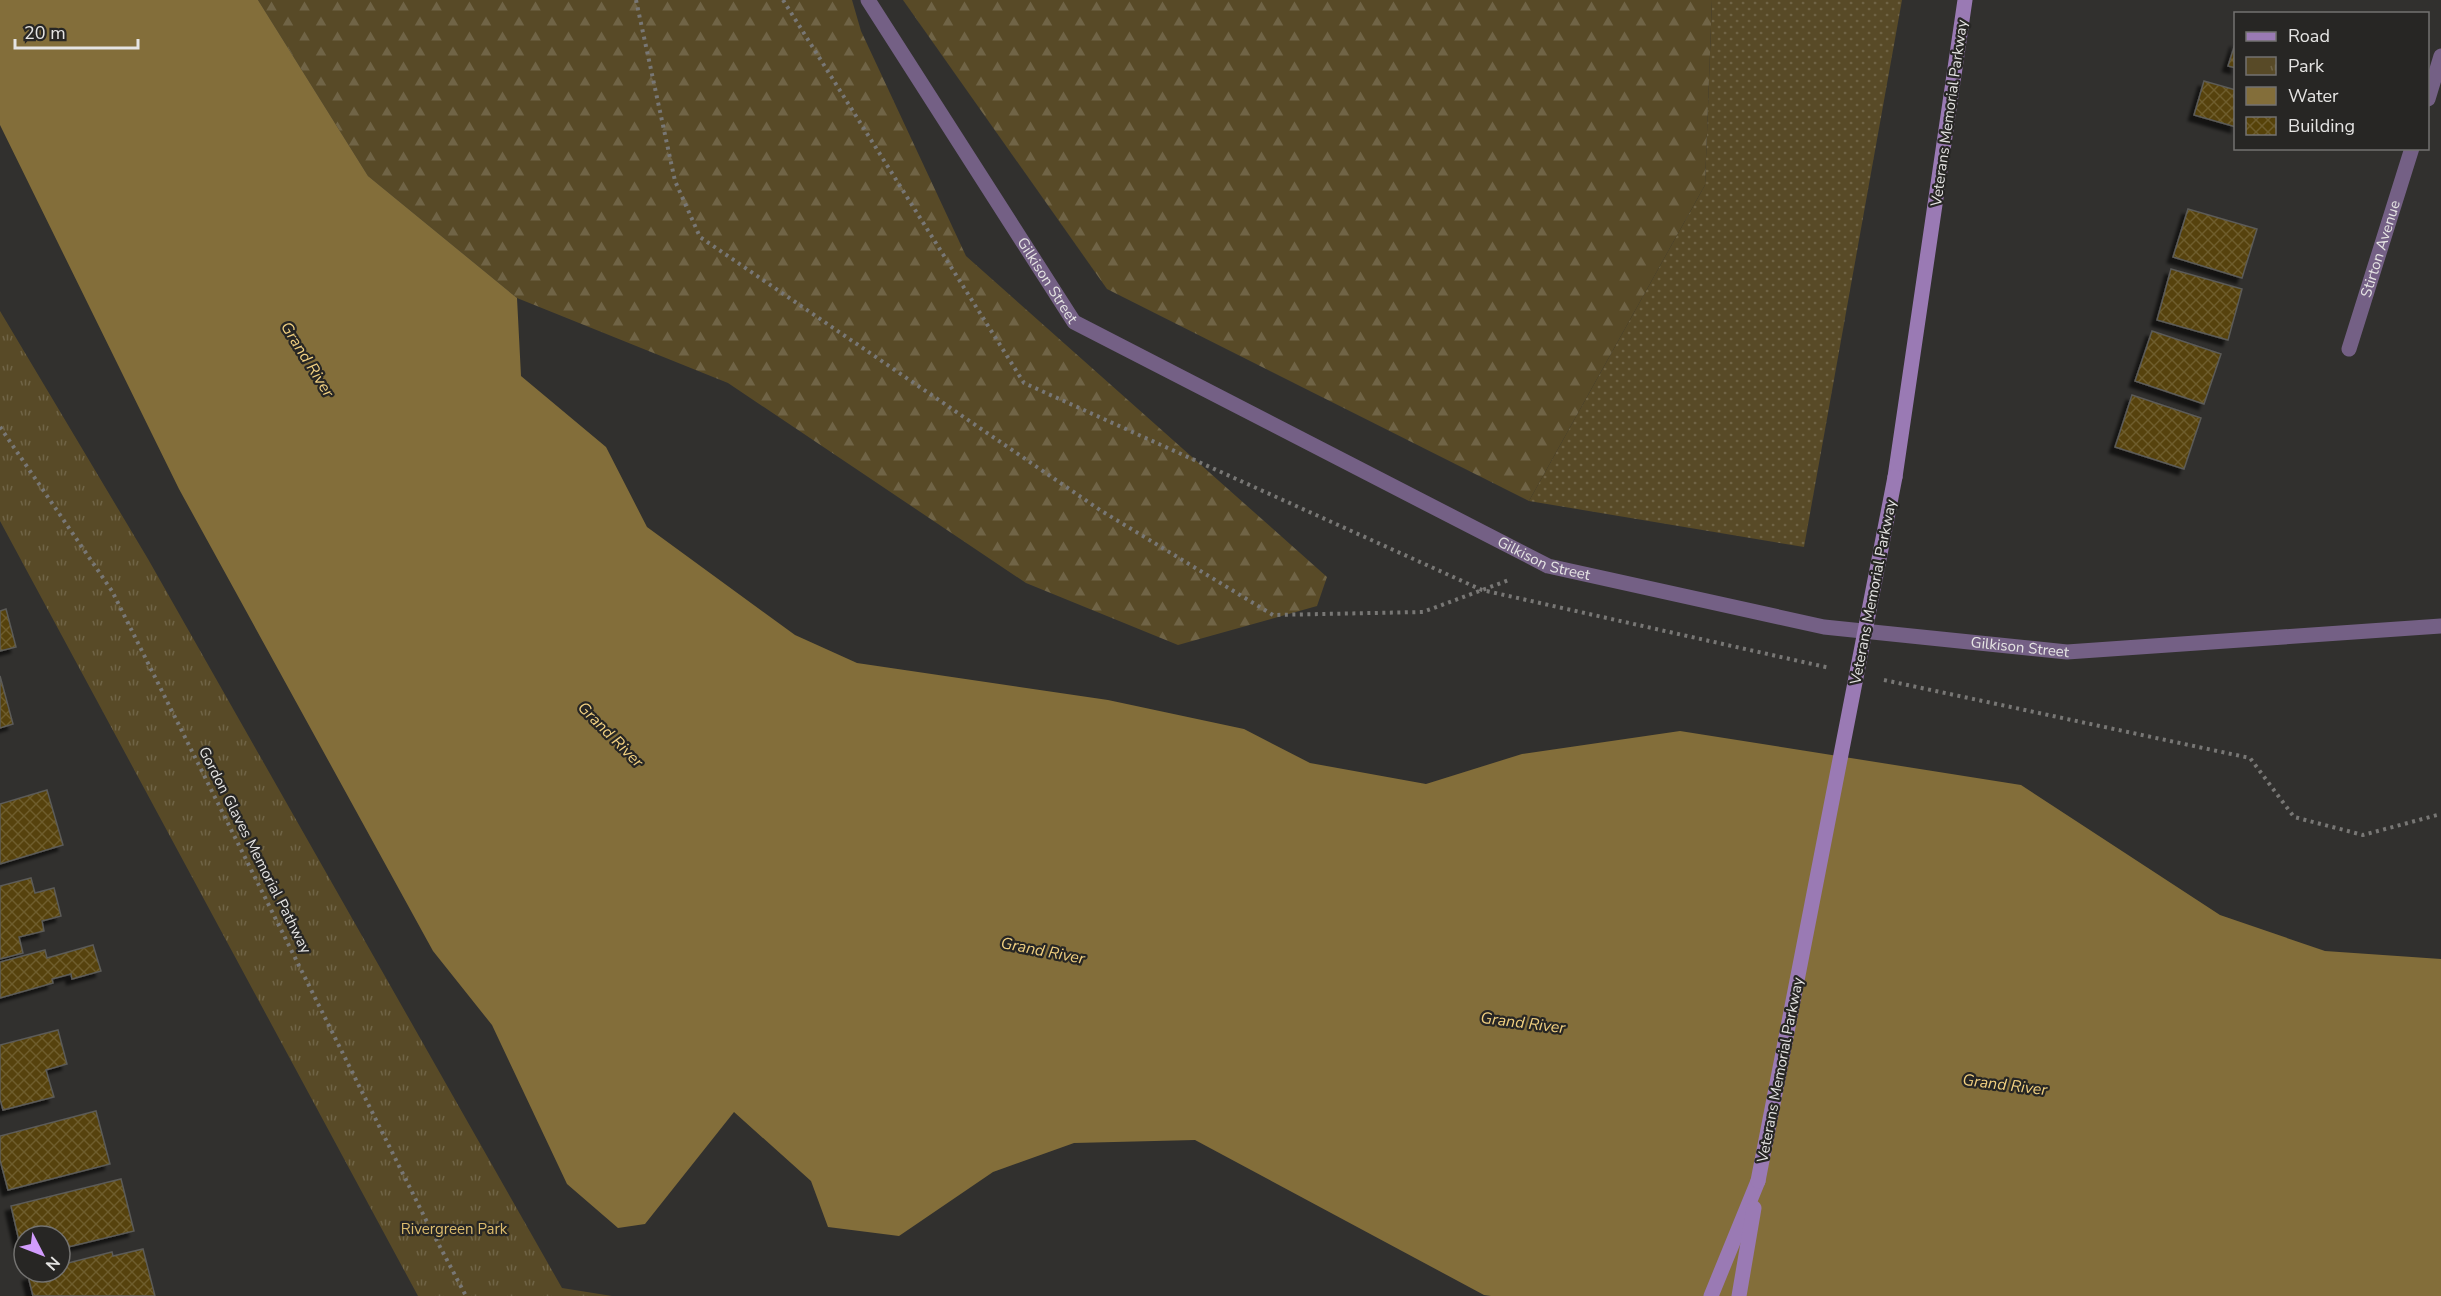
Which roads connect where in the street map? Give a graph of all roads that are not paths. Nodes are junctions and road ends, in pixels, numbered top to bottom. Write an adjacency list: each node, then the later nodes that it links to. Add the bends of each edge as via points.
1 (868, 0): 7 (street, Gilkison Street, via 1074,322 1548,566 1824,627 2067,651)
2 (1965, 0): 8 (main road, Veterans Memorial Parkway, bridge, via 1895,477)
3 (2441, 56): 4 (street)
4 (2429, 93)
5 (2411, 150): 6 (street, Stirton Avenue)
6 (2349, 349)
7 (2441, 626)
8 (1758, 1181): 9 (main road, Veterans Memorial Parkway); 10 (main road, Veterans Memorial Parkway)
9 (1711, 1296)
10 (1739, 1296)

